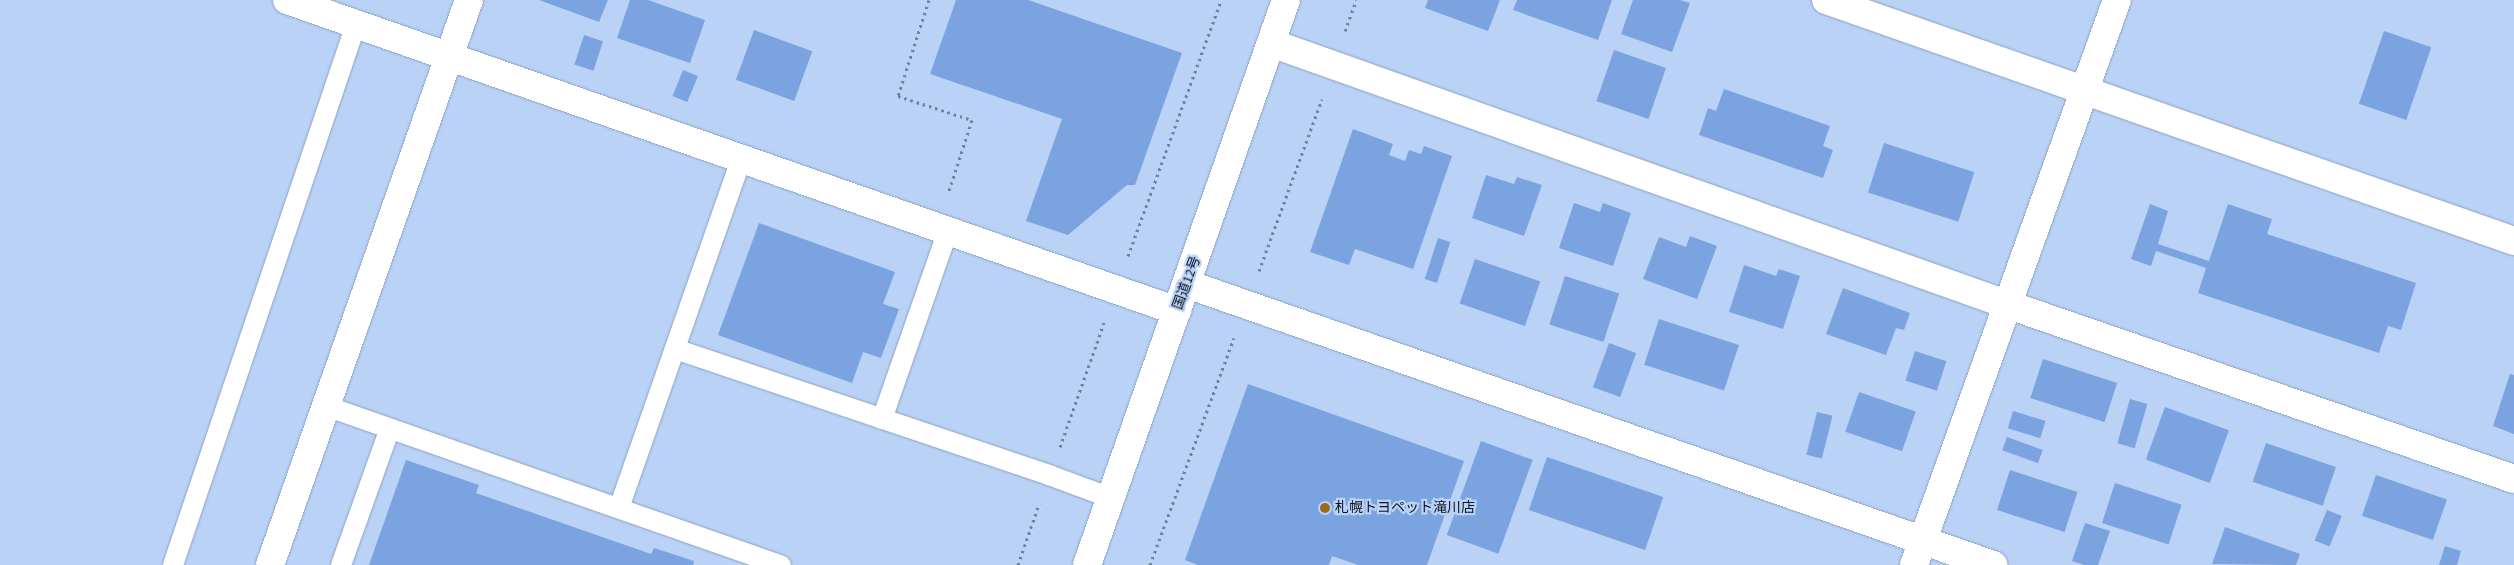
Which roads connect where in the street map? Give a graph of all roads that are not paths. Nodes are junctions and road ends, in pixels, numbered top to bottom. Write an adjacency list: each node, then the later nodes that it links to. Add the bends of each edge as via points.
1 (287, 0): 6 (main road)
2 (469, 0): 8 (main road)
3 (1286, 0): 7 (main road, 国道12号)
4 (1826, 0): 9 (main road)
5 (2117, 0): 9 (main road)
6 (356, 24): 8 (main road); 24 (lane)
7 (1271, 43): 13 (main road, 国道12号); 14 (main road)
8 (449, 58): 10 (main road); 17 (main road)
9 (2084, 92): 12 (main road); 14 (main road)
10 (741, 159): 11 (main road); 16 (lane)
11 (942, 229): 15 (main road); 18 (lane)
12 (2514, 241)
13 (1187, 284): 15 (main road, 国道12号); 23 (main road)
14 (2006, 304): 20 (main road); 23 (main road)
15 (1177, 311): 21 (main road, 国道12号)
16 (675, 349): 18 (lane); 22 (lane)
17 (326, 406): 19 (lane); 25 (main road)
18 (882, 419): 21 (lane)
19 (390, 428): 22 (lane); 26 (lane)
20 (2514, 479)
21 (1110, 498): 28 (main road, 国道12号)
22 (620, 508): 27 (lane)
23 (1918, 553): 29 (main road)
24 (173, 565)
25 (270, 565)
26 (341, 565)
27 (781, 565)
28 (1087, 565)
29 (1993, 565)

